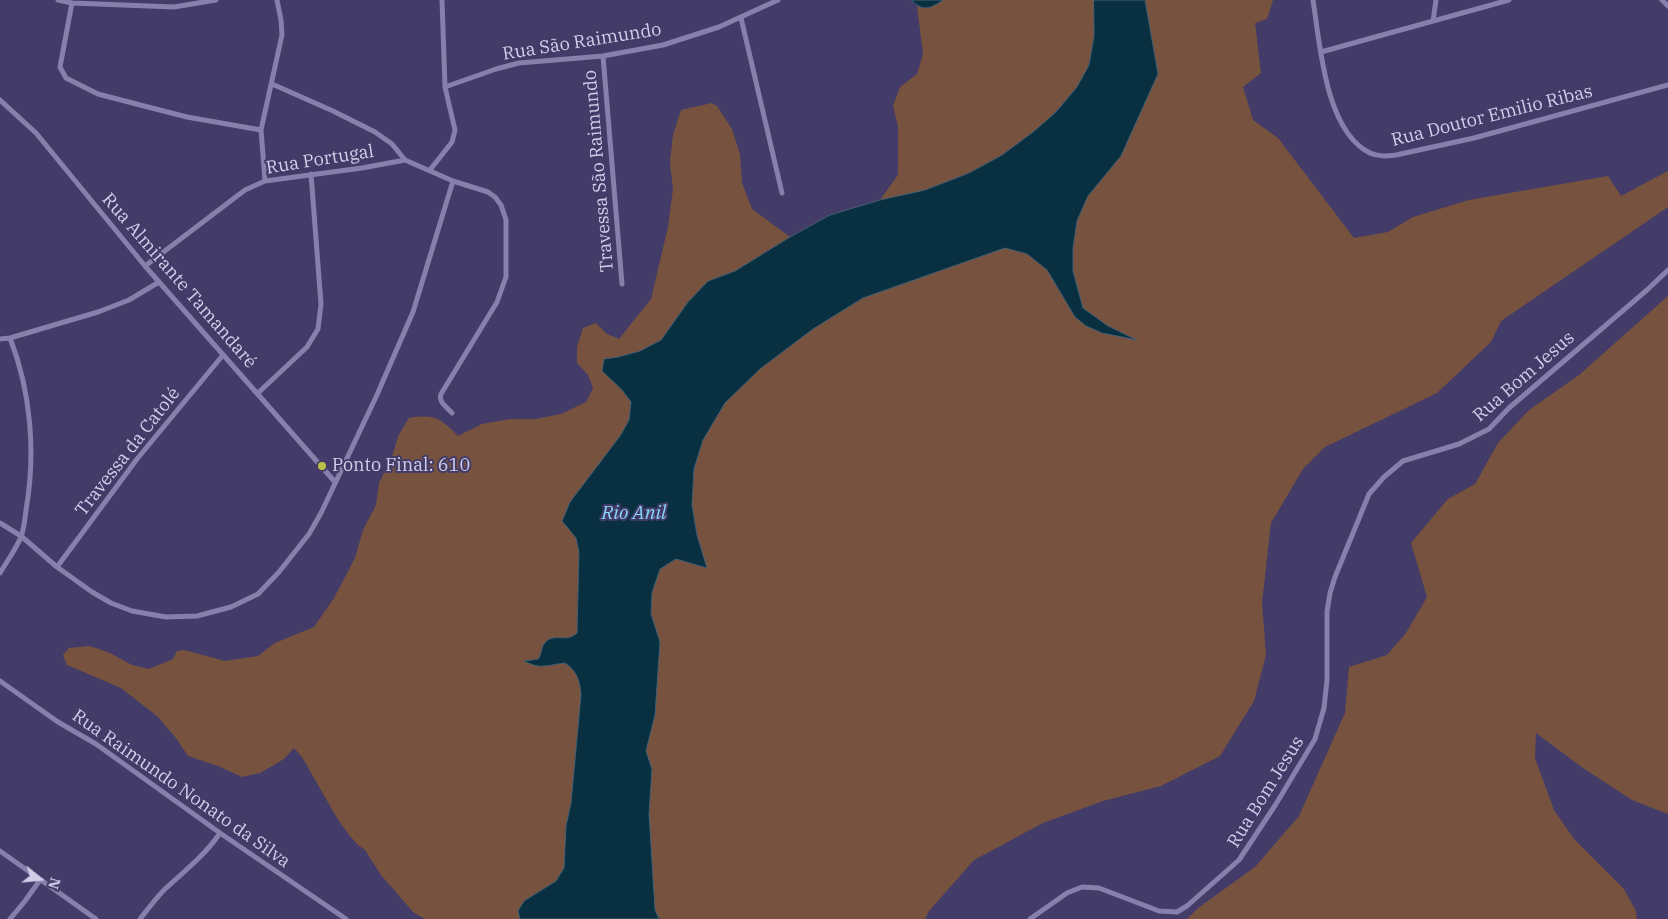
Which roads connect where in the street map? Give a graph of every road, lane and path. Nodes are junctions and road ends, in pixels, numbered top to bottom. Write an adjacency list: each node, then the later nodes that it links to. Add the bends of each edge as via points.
1 (58, 0): 10 (street)
2 (216, 0): 10 (street, via 174,7)
3 (277, 0): 16 (street, via 282,35)
4 (442, 0): 18 (street)
5 (778, 0): 12 (street, Rua São Raimundo)
6 (1313, 0): 14 (street, Rua Doutor Emilio Ribas)
7 (1436, 0): 13 (street)
8 (1510, 0): 13 (street)
9 (1662, 0): 11 (street)
10 (72, 3): 20 (street, via 60,68 66,78 98,94 187,117)
11 (1668, 6)
12 (741, 18): 15 (street, Rua São Raimundo, via 664,45); 26 (street)
13 (1433, 21): 14 (street)
14 (1321, 52): 17 (street, Rua Doutor Emilio Ribas, via 1333,108 1346,131 1371,154 1383,157 1474,138)
15 (603, 56): 18 (street, Rua São Raimundo, via 519,63); 30 (street, Travessa São Raimundo)
16 (272, 84): 20 (street); 21 (street, via 375,132 392,144)
17 (1668, 85)
18 (445, 87): 22 (street, via 454,136)
19 (0, 100): 27 (street, Rua Almirante Tamandaré, via 36,133)
20 (261, 130): 25 (street)
21 (405, 160): 22 (street); 23 (street, Rua Portugal)
22 (430, 170): 24 (street)
23 (311, 174): 25 (street, Rua Portugal); 34 (street, via 321,304 318,329 307,347)
24 (453, 180): 35 (street, via 488,192 501,205 506,220 506,277 497,302 439,398); 36 (street, via 413,312)
25 (265, 181): 27 (street, Rua Portugal, via 246,190)
26 (782, 194)
27 (145, 266): 29 (street, Rua Almirante Tamandaré)
28 (1668, 270): 50 (street, Rua Bom Jesus, via 1489,429 1459,444 1404,461 1369,494 1330,593 1327,612 1328,680 1315,740 1239,860 1177,912 1158,911 1099,888 1082,887 1067,892)
29 (158, 282): 31 (street, via 129,300 98,312); 33 (street, Rua Almirante Tamandaré)
30 (622, 284)
31 (10, 338): 32 (street); 38 (street, via 26,394 32,453)
32 (0, 339)
33 (223, 355): 34 (street, Rua Almirante Tamandaré); 40 (street, Travessa da Catolé, via 136,459)
34 (258, 393): 36 (street, Rua Almirante Tamandaré)
35 (452, 413)
36 (335, 482): 40 (street, via 308,534 279,572 258,594 231,607 197,616 166,617 132,611 111,603)
37 (0, 523): 38 (street)
38 (21, 536): 39 (street); 40 (street)
39 (2, 563): 41 (street)
40 (57, 568)
41 (0, 573)
42 (0, 681): 43 (street, Rua Raimundo Nonato da Silva, via 96,744)
43 (220, 833): 48 (street, via 209,849 164,891); 49 (street, Rua Raimundo Nonato da Silva)
44 (0, 851): 45 (street)
45 (40, 880): 46 (street); 47 (street)
46 (10, 919)
47 (96, 919)
48 (140, 919)
49 (346, 919)
50 (1030, 919)

